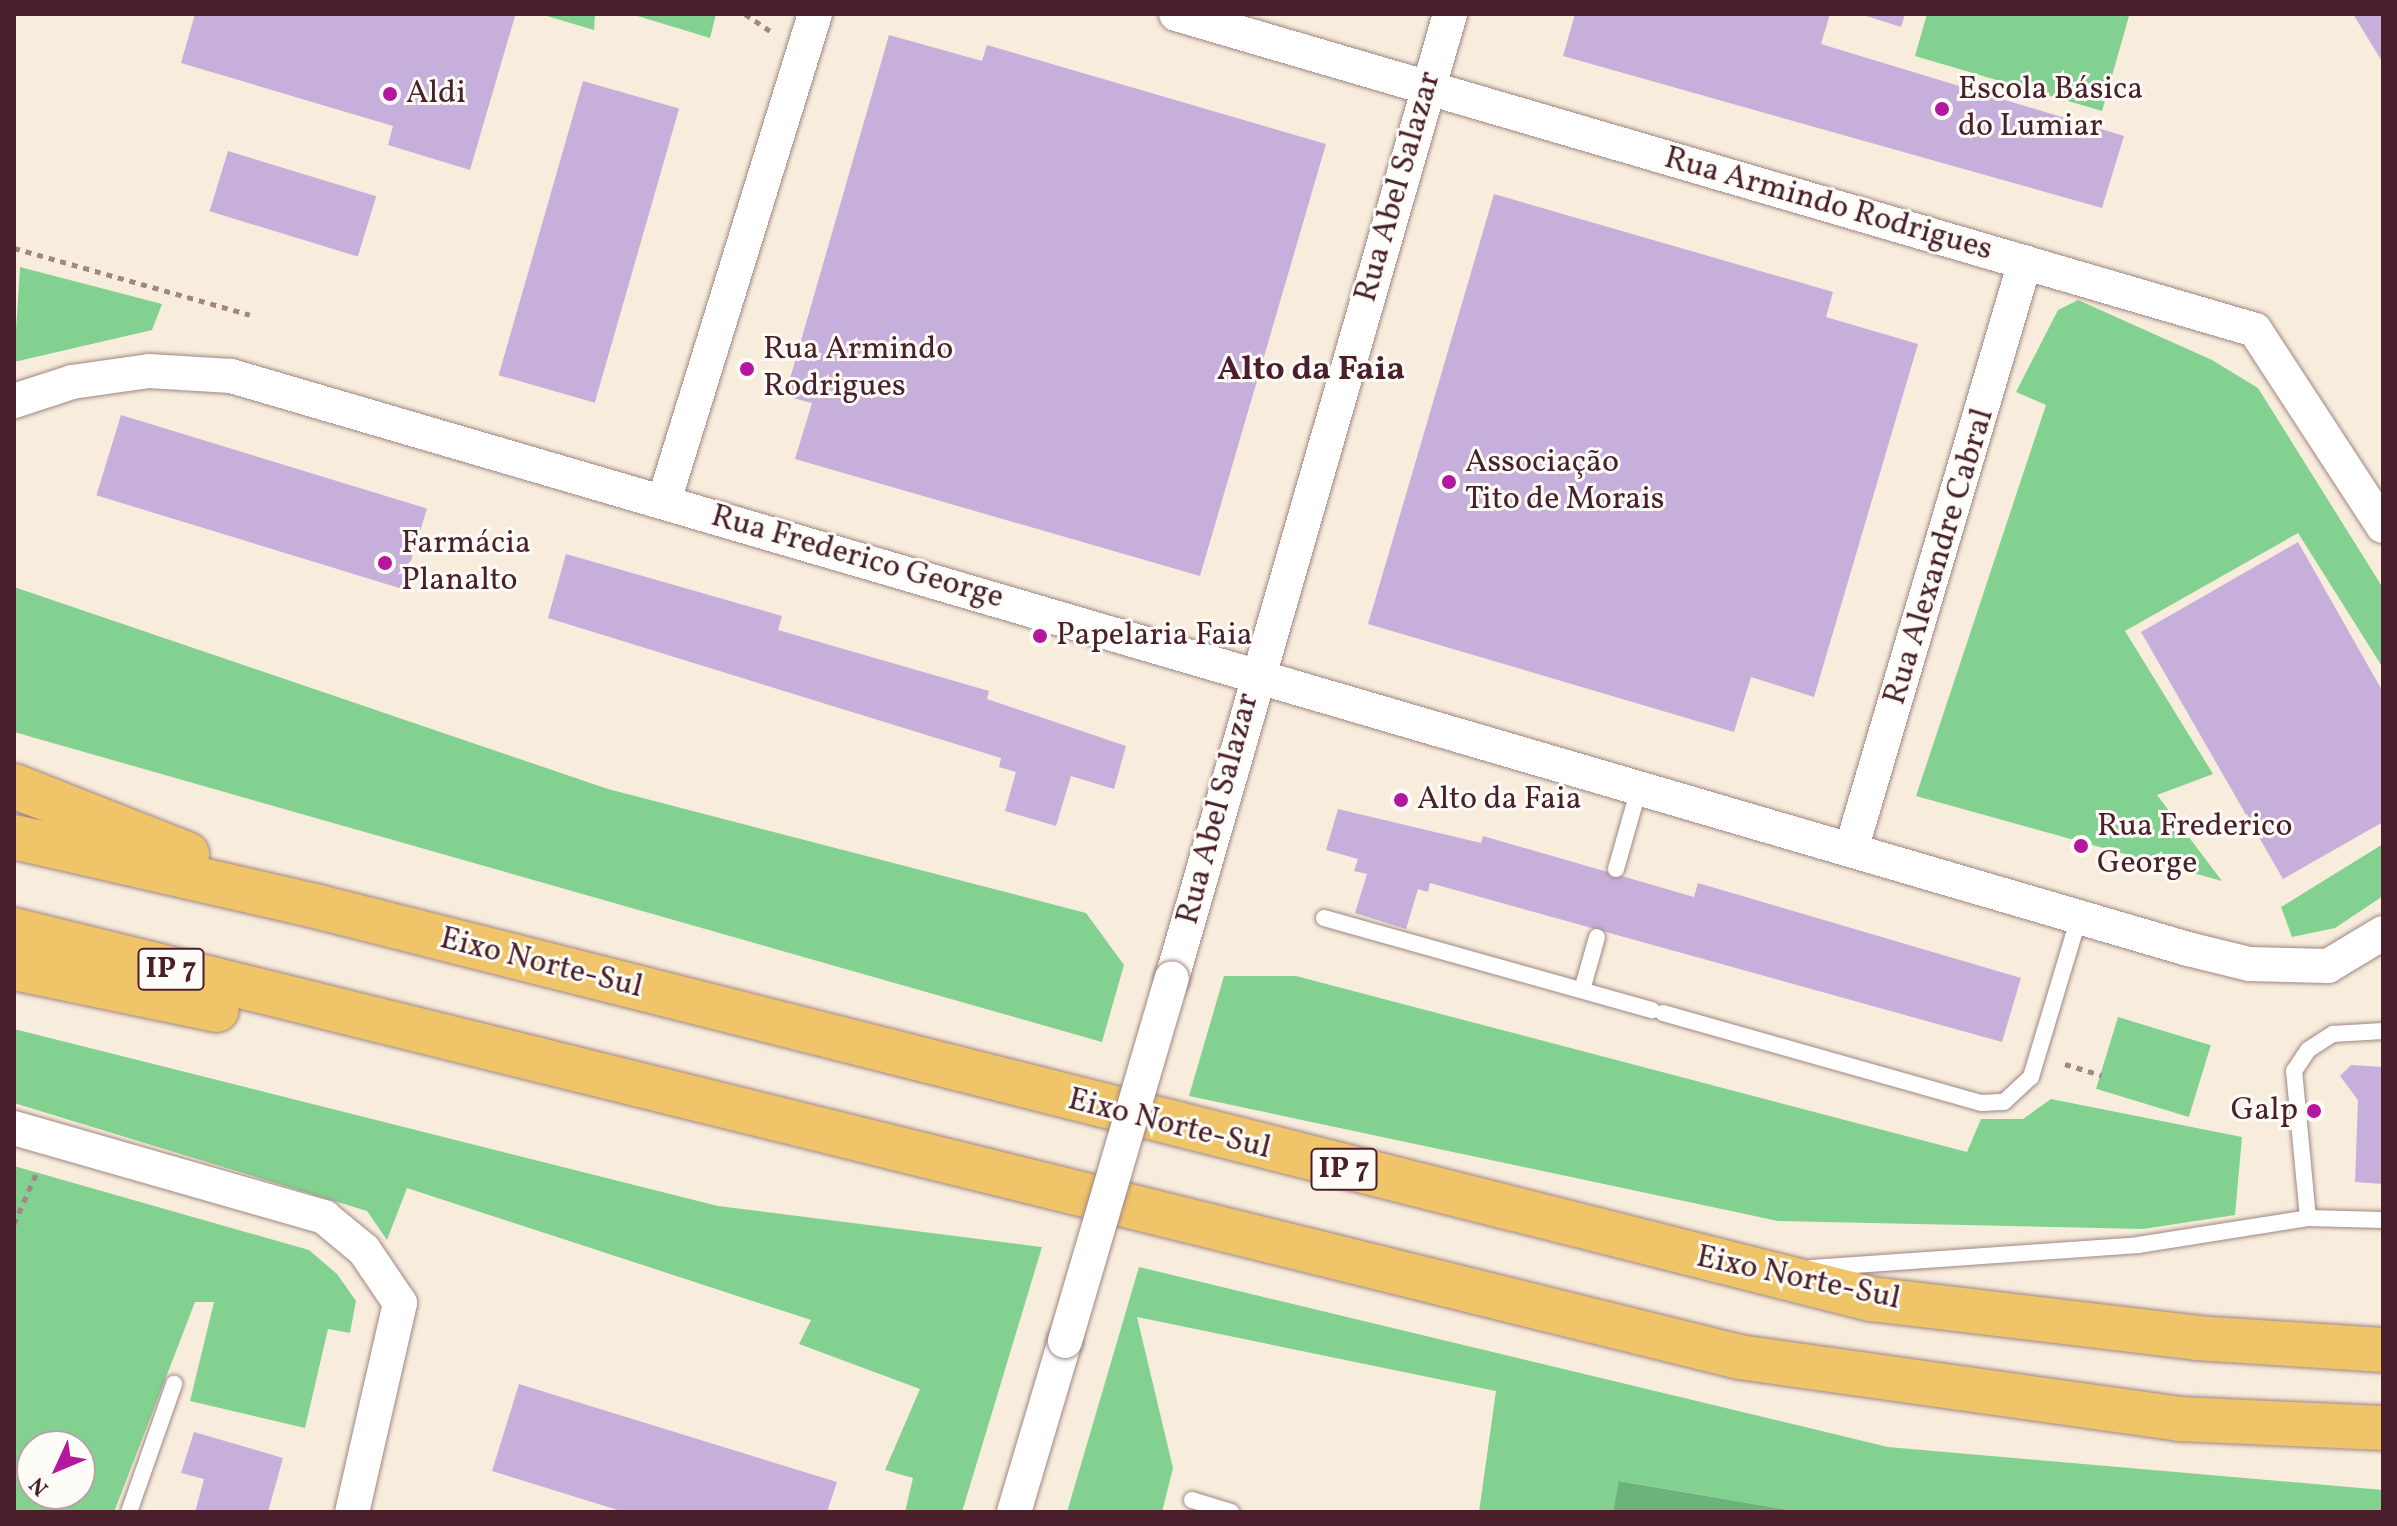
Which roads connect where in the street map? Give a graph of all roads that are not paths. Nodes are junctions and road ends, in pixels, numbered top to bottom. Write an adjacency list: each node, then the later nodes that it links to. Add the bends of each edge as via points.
1 (815, 14): 7 (street)
2 (1176, 14): 4 (street, Rua Armindo Rodrigues)
3 (1450, 14): 4 (street, Rua Abel Salazar)
4 (1428, 88): 5 (street, Rua Armindo Rodrigues); 9 (street, Rua Abel Salazar)
5 (2025, 262): 8 (street, Rua Armindo Rodrigues, via 2255,330); 13 (street, Rua Alexandre Cabral)
6 (14, 401): 7 (street, Rua Frederico George, via 72,382 149,371 231,376)
7 (664, 501): 9 (street, Rua Frederico George)
8 (2383, 526)
9 (1256, 675): 11 (street, Rua Frederico George); 35 (street, Rua Abel Salazar, bridge)
10 (14, 786): 15 (highway)
11 (1639, 788): 13 (street, Rua Frederico George); 14 (lane)
12 (14, 837): 15 (highway, Eixo Norte-Sul / IP 7)
13 (1851, 850): 16 (street, Rua Frederico George)
14 (1616, 869)
15 (319, 907): 28 (highway, Eixo Norte-Sul / IP 7)
16 (2079, 917): 19 (street, Rua Frederico George, via 2249,964 2328,966); 22 (lane, via 2021,1093 1982,1103)
17 (1324, 918): 22 (lane)
18 (14, 930): 23 (highway, IP 7)
19 (2383, 933)
20 (1597, 937): 22 (lane)
21 (14, 968): 23 (highway, via 234,1013)
22 (1582, 990)
23 (327, 1007): 31 (highway, IP 7, via 1739,1357 2179,1419)
24 (2383, 1031): 26 (lane, via 2333,1034 2308,1050 2294,1071)
25 (14, 1128): 34 (street, via 324,1217 364,1250 400,1303)
26 (2308, 1218): 27 (lane); 28 (lane, via 2138,1245)
27 (2383, 1220)
28 (1759, 1272): 29 (highway, Eixo Norte-Sul / IP 7, via 1871,1299 2196,1338)
29 (2383, 1350)
30 (174, 1384): 33 (lane)
31 (2383, 1428)
32 (1192, 1500): 36 (lane)
33 (129, 1512)
34 (352, 1512)
35 (1014, 1512)
36 (1231, 1512)

